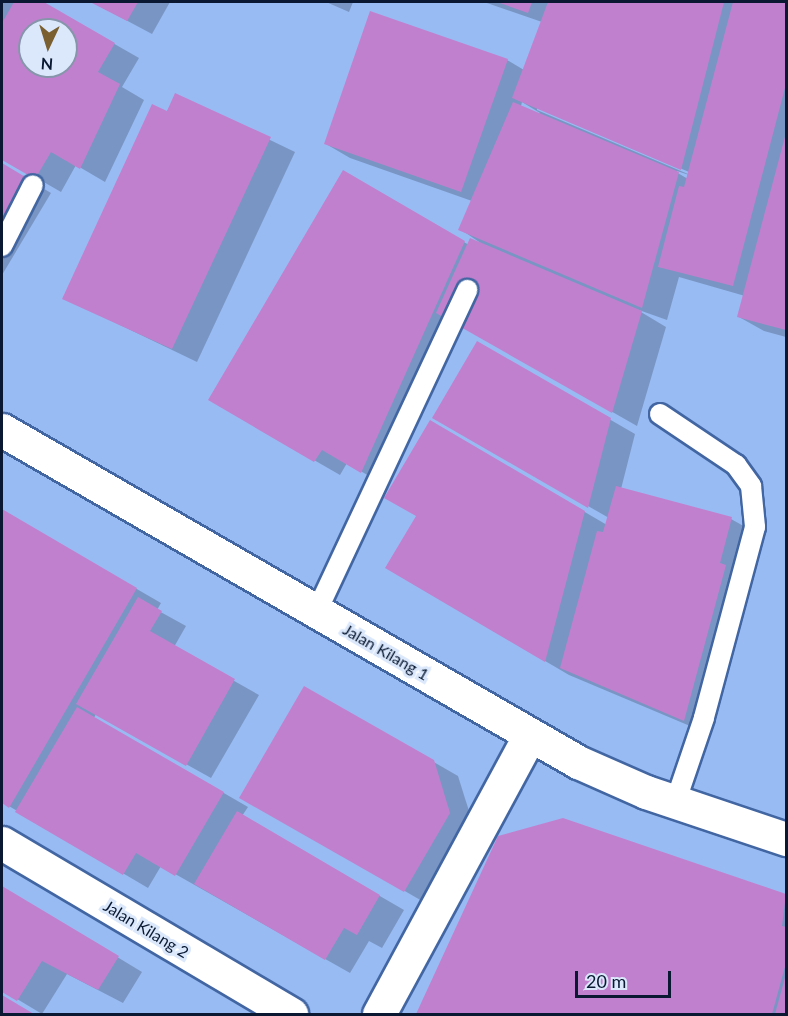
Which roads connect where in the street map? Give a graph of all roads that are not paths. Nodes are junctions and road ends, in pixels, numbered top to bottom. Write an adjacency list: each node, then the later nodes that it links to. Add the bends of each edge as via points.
1 (33, 185): 2 (lane)
2 (2, 246)
3 (467, 291): 6 (lane)
4 (660, 414): 8 (lane, via 736,465 751,486 755,527 704,718)
5 (2, 430): 6 (street, Jalan Kilang 1)
6 (316, 613): 7 (street, Jalan Kilang 1)
7 (530, 735): 8 (street, Jalan Kilang 1, via 578,762); 12 (street)
8 (675, 803): 9 (street, Jalan Kilang 1)
9 (786, 838)
10 (2, 843): 11 (street, Jalan Kilang 2)
11 (291, 1014)
12 (379, 1014)

